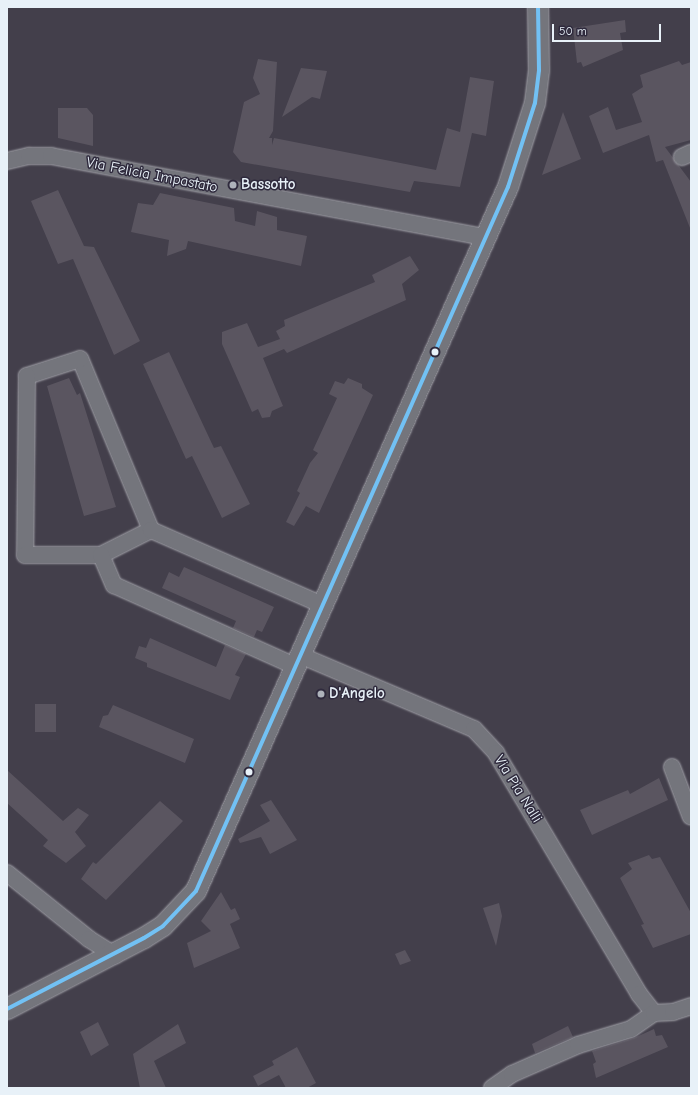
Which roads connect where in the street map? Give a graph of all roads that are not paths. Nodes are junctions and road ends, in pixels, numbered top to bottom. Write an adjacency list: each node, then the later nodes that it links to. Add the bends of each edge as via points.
1 (538, 7): 3 (street, via 539,70 535,104 511,181)
2 (7, 160): 3 (street, Via Felicia Impastato, via 50,156)
3 (486, 237): 6 (street)
4 (151, 530): 5 (street); 5 (street, via 80,359 27,376 25,555); 6 (street)
5 (101, 555): 7 (street, Via Pia Nalli, via 114,585)
6 (323, 606): 7 (street)
7 (299, 662): 12 (street, via 196,891 163,926); 15 (street, Via Pia Nalli, via 474,730 496,753 639,994)
8 (672, 767): 9 (street)
9 (691, 817)
10 (7, 873): 11 (street)
11 (14, 887): 12 (street)
12 (115, 954): 14 (street)
13 (691, 1006): 15 (street, via 674,1012)
14 (7, 1009)
15 (654, 1012): 16 (street, via 631,1029 578,1045 512,1074)
16 (492, 1088)

